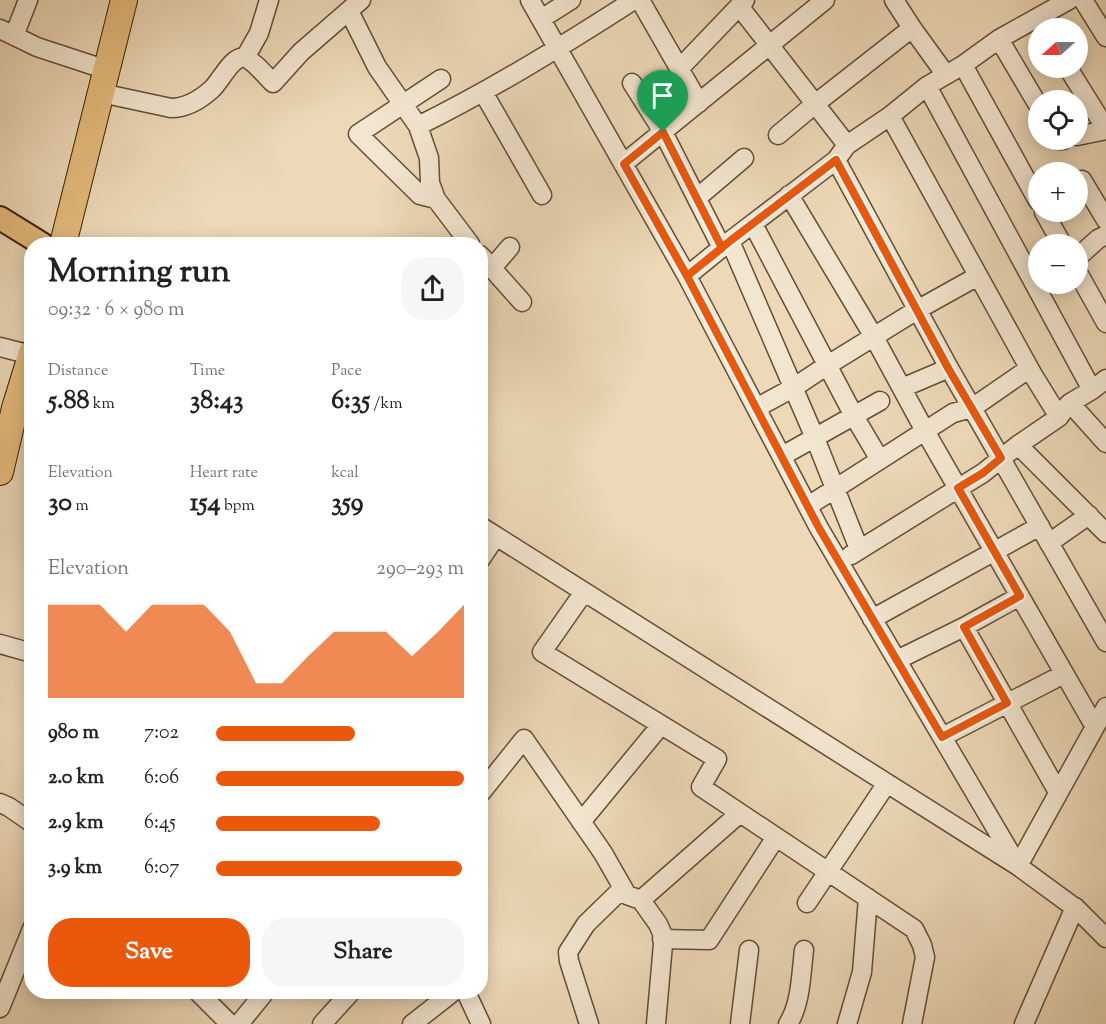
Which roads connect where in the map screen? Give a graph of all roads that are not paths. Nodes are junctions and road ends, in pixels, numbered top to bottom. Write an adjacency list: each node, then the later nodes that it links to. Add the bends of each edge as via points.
1 (28, 0): 18 (street)
2 (124, 0): 29 (highway)
3 (269, 0): 23 (street, via 259,33)
4 (530, 0): 15 (street)
5 (571, 0): 15 (street)
6 (634, 0): 22 (street)
7 (640, 0): 25 (street)
8 (825, 0): 21 (street)
9 (894, 0): 16 (street)
10 (1069, 0): 14 (street)
11 (1083, 0): 19 (street)
12 (742, 3): 21 (street); 25 (street)
13 (355, 6): 23 (street, via 301,52 273,83); 35 (street, via 377,67)
14 (1047, 18)
15 (541, 19): 22 (street)
16 (912, 28): 26 (street); 36 (street)
17 (1028, 28): 20 (street)
18 (7, 32): 29 (street)
19 (1106, 38)
20 (999, 39): 24 (street); 32 (street)
21 (770, 46): 34 (street); 36 (street)
22 (558, 49): 33 (street); 46 (street)
23 (245, 57): 29 (street, via 229,66 215,87 180,108 171,108)
24 (963, 66): 26 (street); 47 (street)
25 (679, 69): 34 (street)
26 (946, 75): 31 (street)
27 (1074, 78): 39 (street)
28 (441, 79): 35 (street)
29 (104, 81): 57 (highway)
30 (633, 83): 40 (street)
31 (927, 86): 37 (street); 77 (street)
32 (1029, 90)
33 (483, 92): 38 (street); 49 (street)
34 (699, 103): 40 (street)
35 (403, 104): 38 (street); 52 (street, via 358,134 420,195)
36 (815, 104): 42 (street); 43 (street)
37 (890, 116): 43 (street); 66 (street)
38 (418, 126): 52 (street, via 429,158 430,183)
39 (1106, 130): 41 (street)
40 (663, 132): 46 (street); 51 (street)
41 (1088, 134)
42 (778, 135)
43 (848, 146): 45 (street)
44 (744, 158): 51 (street)
45 (836, 160): 50 (street); 69 (street)
46 (624, 164): 65 (street)
47 (1028, 183)
48 (1088, 190): 54 (street)
49 (542, 195)
50 (789, 195): 55 (street); 71 (street)
51 (697, 198): 60 (street)
52 (436, 199): 58 (street)
53 (0, 218): 56 (main road)
54 (1106, 220)
55 (753, 224): 60 (street); 74 (street)
56 (31, 237)
57 (65, 237)
58 (465, 237)
59 (1103, 243): 62 (street)
60 (726, 244): 65 (street); 78 (street)
61 (510, 247): 63 (street)
62 (1088, 252)
63 (488, 261)
64 (488, 264): 68 (street)
65 (687, 276): 81 (street)
66 (978, 276): 69 (street); 76 (street)
67 (1088, 291): 70 (street)
68 (522, 302)
69 (917, 310): 71 (street); 75 (street)
70 (1106, 323)
71 (874, 337): 74 (street); 79 (street)
72 (0, 347): 73 (street)
73 (24, 352)
74 (827, 365): 78 (street); 85 (street)
75 (948, 368): 79 (street); 82 (street)
76 (1033, 375): 82 (street, via 1024,372); 83 (street)
77 (1099, 384): 83 (street)
78 (793, 388): 81 (street); 87 (street)
79 (902, 388): 86 (street)
80 (880, 401): 85 (street)
81 (756, 408): 90 (street)
82 (972, 408): 86 (street, via 953,413); 91 (street)
83 (1065, 410): 88 (street); 89 (street)
84 (23, 413): 93 (highway)
85 (854, 416): 87 (street); 92 (street)
86 (925, 431): 92 (street); 95 (street)
87 (815, 438): 90 (street); 94 (street)
88 (1106, 443)
89 (1018, 445): 91 (street); 97 (street)
90 (782, 456): 96 (street)
91 (1001, 458): 95 (street); 98 (street)
92 (880, 460): 94 (street)
93 (0, 472)
94 (835, 488): 96 (street); 104 (street)
95 (958, 488): 104 (street); 105 (street)
96 (808, 506): 106 (street)
97 (1089, 515): 100 (street); 102 (street)
98 (1040, 526): 102 (street); 105 (street)
99 (488, 531): 101 (street)
100 (1106, 533)
101 (496, 536): 103 (street); 107 (street)
102 (1050, 543): 111 (street)
103 (488, 548)
104 (860, 549): 106 (street)
105 (994, 551): 108 (street); 109 (street)
106 (839, 562): 109 (street)
107 (584, 592): 118 (street, via 542,652); 121 (street)
108 (1020, 596): 110 (street); 115 (street)
109 (872, 619): 114 (street)
110 (964, 627): 114 (street); 116 (street)
111 (1106, 642)
112 (0, 644): 113 (street)
113 (24, 651)
114 (897, 660): 120 (street)
115 (1064, 674): 116 (street); 119 (street)
116 (1007, 703): 120 (street); 123 (street)
117 (1106, 707): 119 (street)
118 (661, 725): 125 (street, via 717,759 700,787); 127 (street)
119 (1095, 727): 123 (street)
120 (942, 737): 129 (street)
121 (887, 783): 129 (street); 130 (street)
122 (488, 784): 127 (street, via 524,739)
123 (1058, 792): 129 (street)
124 (0, 803): 126 (street)
125 (741, 813): 128 (street); 133 (street)
126 (24, 817)
127 (581, 822): 131 (street)
128 (776, 837): 130 (street); 137 (street, via 709,939)
129 (1017, 866): 135 (street)
130 (828, 872): 132 (street); 134 (street)
131 (623, 888): 133 (street, via 627,895); 152 (street, via 586,924 568,952)
132 (868, 898): 156 (street, via 862,972); 157 (street, via 914,929 922,945 925,957)
133 (641, 900): 137 (street, via 658,924)
134 (807, 903)
135 (1075, 908): 136 (street); 158 (street)
136 (1106, 938)
137 (662, 939): 153 (street)
138 (24, 948): 146 (street)
139 (749, 950): 154 (street)
140 (804, 951): 155 (street, via 800,990)
141 (205, 999): 147 (street)
142 (259, 999): 148 (street)
143 (345, 999): 149 (street)
144 (444, 999): 150 (street)
145 (469, 999): 151 (street)
146 (0, 1008)
147 (230, 1024)
148 (239, 1024)
149 (322, 1024)
150 (412, 1024)
151 (481, 1024)
152 (589, 1024)
153 (656, 1024)
154 (740, 1024)
155 (788, 1024)
156 (847, 1024)
157 (912, 1024)
158 (1024, 1024)

